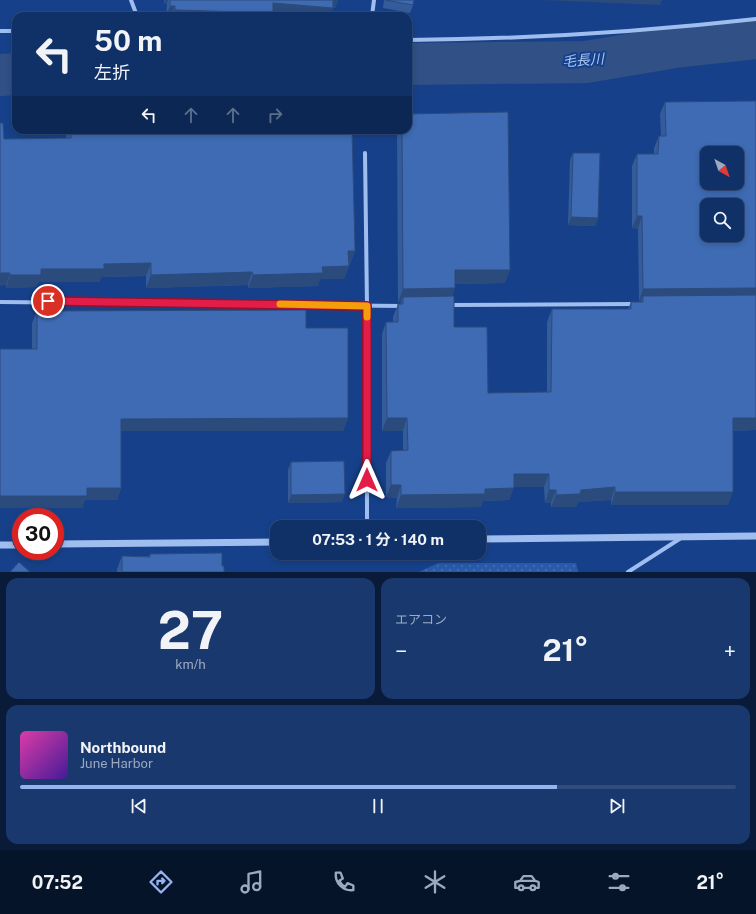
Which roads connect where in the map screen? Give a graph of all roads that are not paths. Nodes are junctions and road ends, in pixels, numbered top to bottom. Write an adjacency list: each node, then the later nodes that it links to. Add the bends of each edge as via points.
1 (131, 0): 3 (street)
2 (374, 0): 4 (street)
3 (136, 12)
4 (372, 12)
5 (756, 18): 8 (street, via 709,24 487,39)
6 (0, 31): 7 (street)
7 (12, 31)
8 (412, 40)
9 (365, 153): 13 (street)
10 (0, 302): 13 (street)
11 (637, 304): 12 (street)
12 (447, 305)
13 (367, 306): 14 (street); 15 (street)
14 (407, 306)
15 (367, 520)
16 (684, 536): 17 (street); 18 (street); 23 (street)
17 (756, 536)
18 (486, 539)
19 (270, 542): 20 (street)
20 (64, 544)
21 (0, 545): 22 (street)
22 (12, 545)
23 (628, 572)

